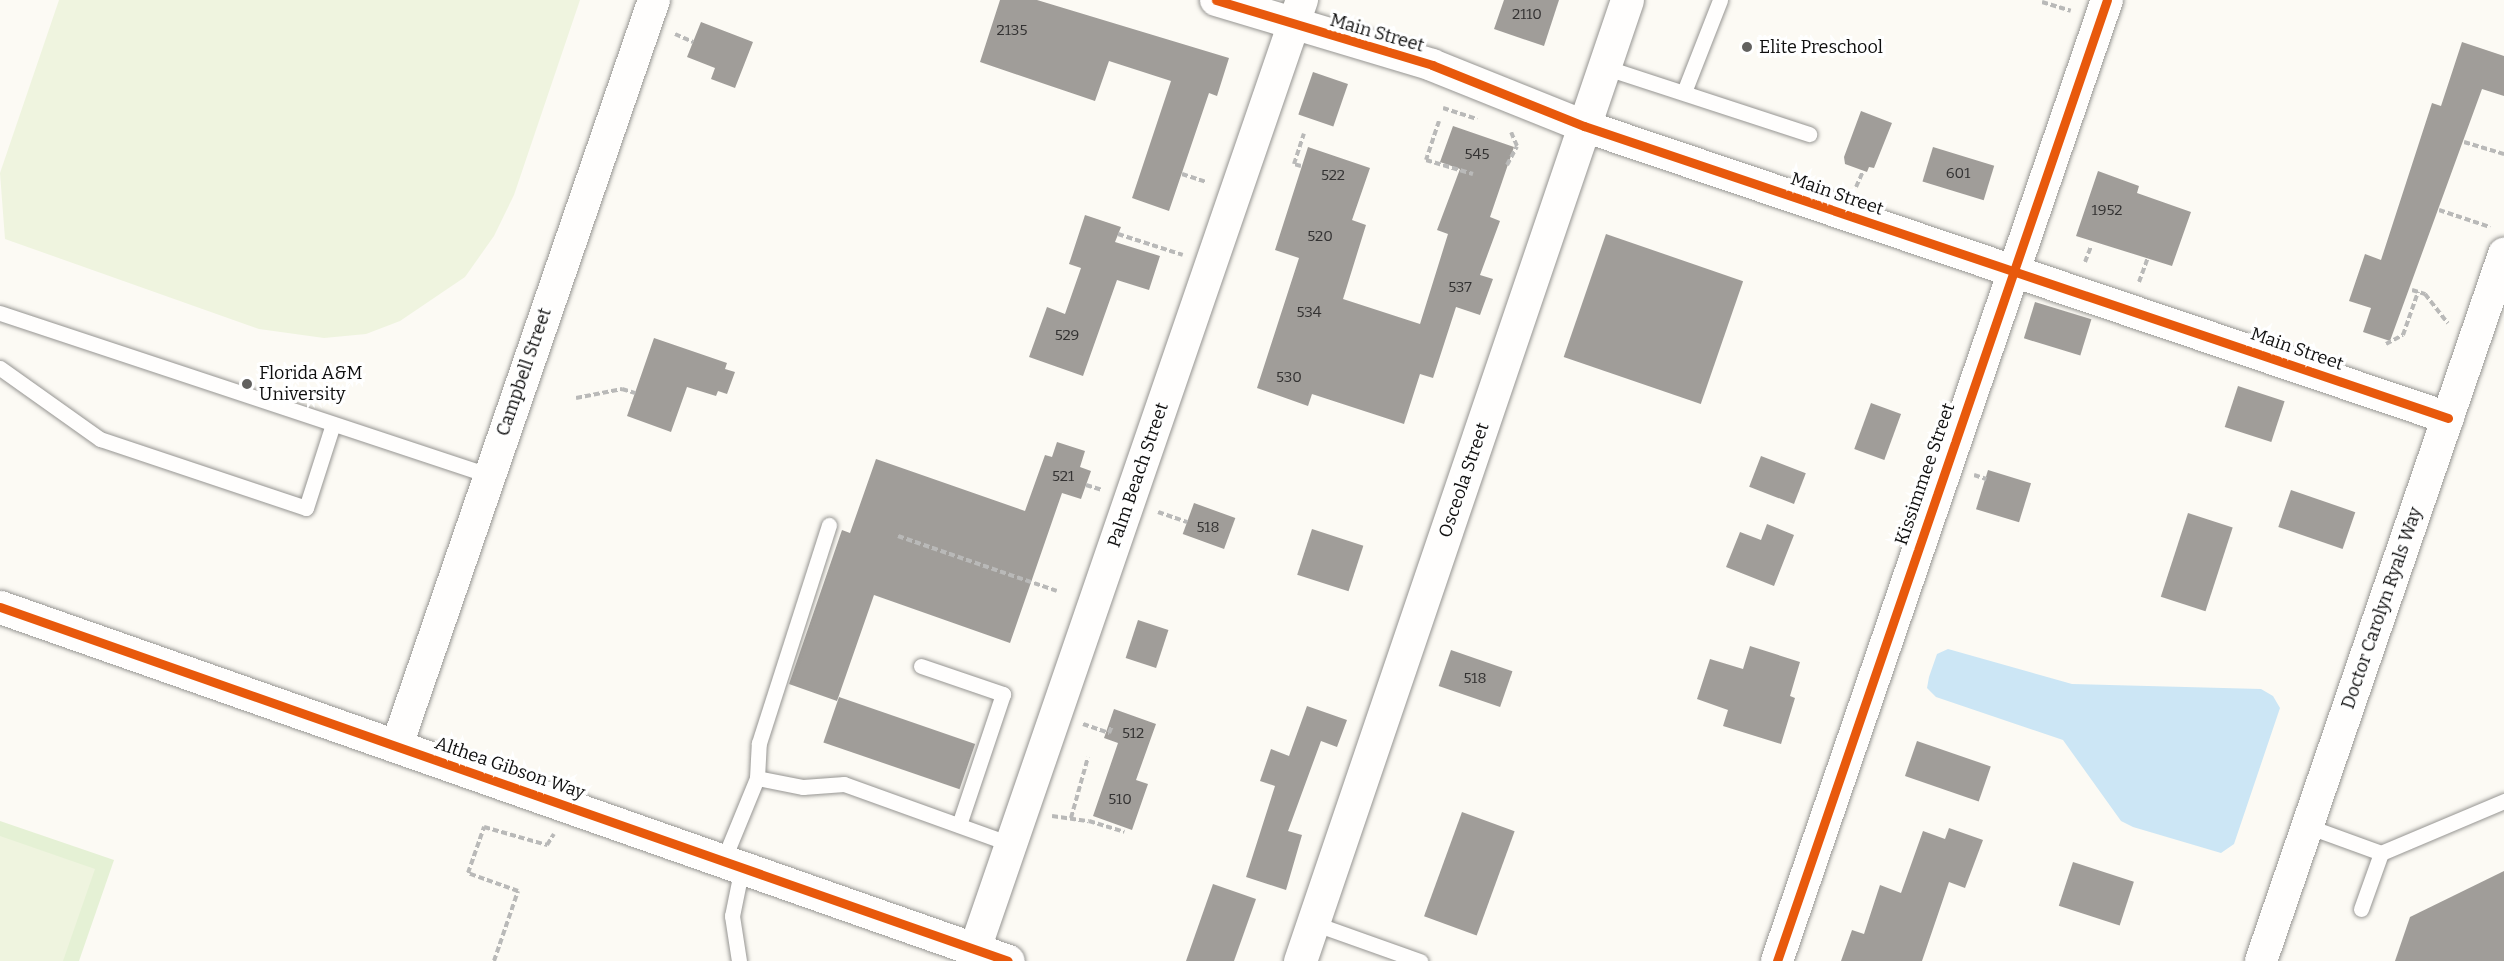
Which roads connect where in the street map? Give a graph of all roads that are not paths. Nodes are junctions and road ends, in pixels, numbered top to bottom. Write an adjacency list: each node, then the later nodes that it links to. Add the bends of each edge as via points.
1 (654, 0): 17 (street, Campbell Street)
2 (1216, 0): 6 (street, Main Street)
3 (1627, 0): 7 (street, Osceola Street)
4 (1720, 0): 8 (lane)
5 (2107, 0): 12 (street, Kissimmee Street)
6 (1297, 13): 9 (street, Main Street); 26 (street, Palm Beach Street)
7 (1604, 67): 8 (lane); 9 (street, Osceola Street)
8 (1684, 92): 10 (lane)
9 (1584, 126): 12 (street, Main Street); 30 (street, Osceola Street)
10 (1809, 134)
11 (2498, 241): 15 (street, Doctor Carolyn Ryals Way)
12 (2015, 271): 15 (street, Main Street); 36 (street, Kissimmee Street, via 1919,539)
13 (0, 313): 16 (lane)
14 (0, 368): 16 (lane, via 100,439 306,508)
15 (2448, 418): 25 (street, Doctor Carolyn Ryals Way)
16 (333, 423): 17 (lane)
17 (488, 475): 21 (street, Campbell Street)
18 (829, 525): 22 (lane, via 759,742)
19 (0, 607): 21 (street, Althea Gibson Way)
20 (921, 666): 24 (lane, via 1003,694)
21 (396, 746): 28 (street, Althea Gibson Way)
22 (757, 778): 24 (lane, via 803,787 844,784); 28 (lane)
23 (2504, 801): 27 (lane)
24 (959, 825): 26 (lane)
25 (2307, 826): 27 (lane); 37 (street, Doctor Carolyn Ryals Way)
26 (1011, 844): 31 (street, Palm Beach Street)
27 (2381, 853): 29 (lane)
28 (733, 864): 31 (street, Althea Gibson Way); 32 (lane, via 732,916)
29 (2361, 909)
30 (1313, 923): 34 (street, Osceola Street); 35 (lane)
31 (975, 949): 33 (street, Althea Gibson Way)
32 (739, 961)
33 (1008, 961)
34 (1300, 961)
35 (1420, 961)
36 (1777, 961)
37 (2261, 961)

